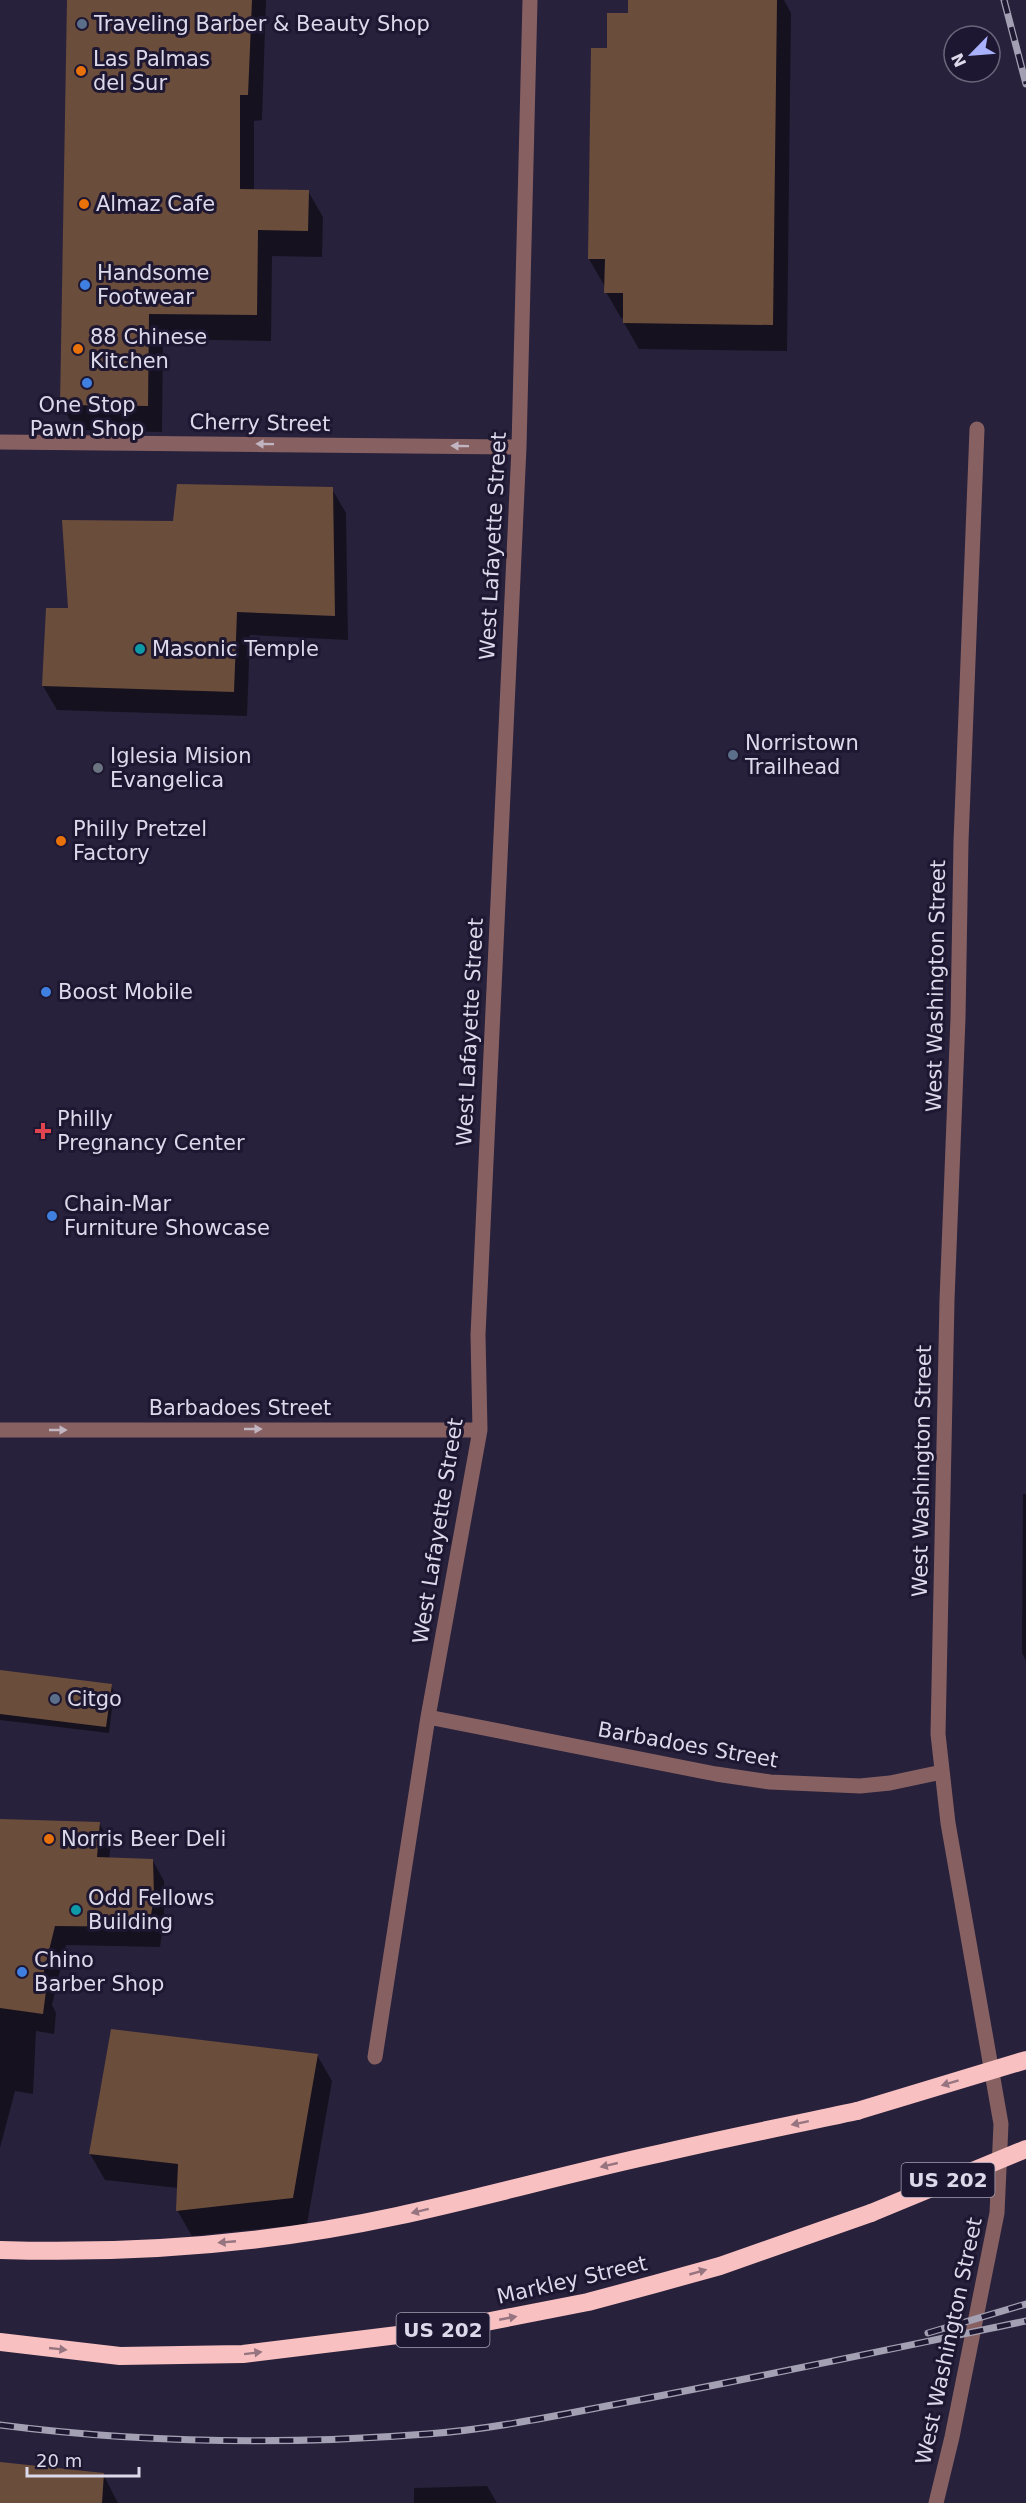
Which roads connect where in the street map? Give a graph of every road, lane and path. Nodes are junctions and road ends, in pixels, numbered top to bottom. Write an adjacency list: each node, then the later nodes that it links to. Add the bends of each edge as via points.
1 (530, 0): 4 (street, West Lafayette Street)
2 (977, 429): 8 (street, West Washington Street, via 947,1300 938,1734)
3 (0, 442): 4 (street, Cherry Street, one-way to 3)
4 (519, 447): 6 (street, West Lafayette Street, via 478,1323)
5 (0, 1430): 6 (street, Barbadoes Street, one-way to 6)
6 (480, 1431): 7 (street, West Lafayette Street)
7 (428, 1717): 8 (street, Barbadoes Street, via 770,1782 860,1786); 9 (street, West Lafayette Street)
8 (942, 1772): 14 (street, West Washington Street, via 1001,2124 997,2213)
9 (375, 2057)
10 (1026, 2060): 12 (highway, one-way to 12, bridge, via 857,2111 396,2216 258,2239 181,2246)
11 (1026, 2149): 13 (highway, Markley Street / US 202, one-way to 11, bridge, via 120,2356 243,2354 455,2328 588,2302 753,2255)
12 (0, 2250)
13 (0, 2342)
14 (936, 2503)

